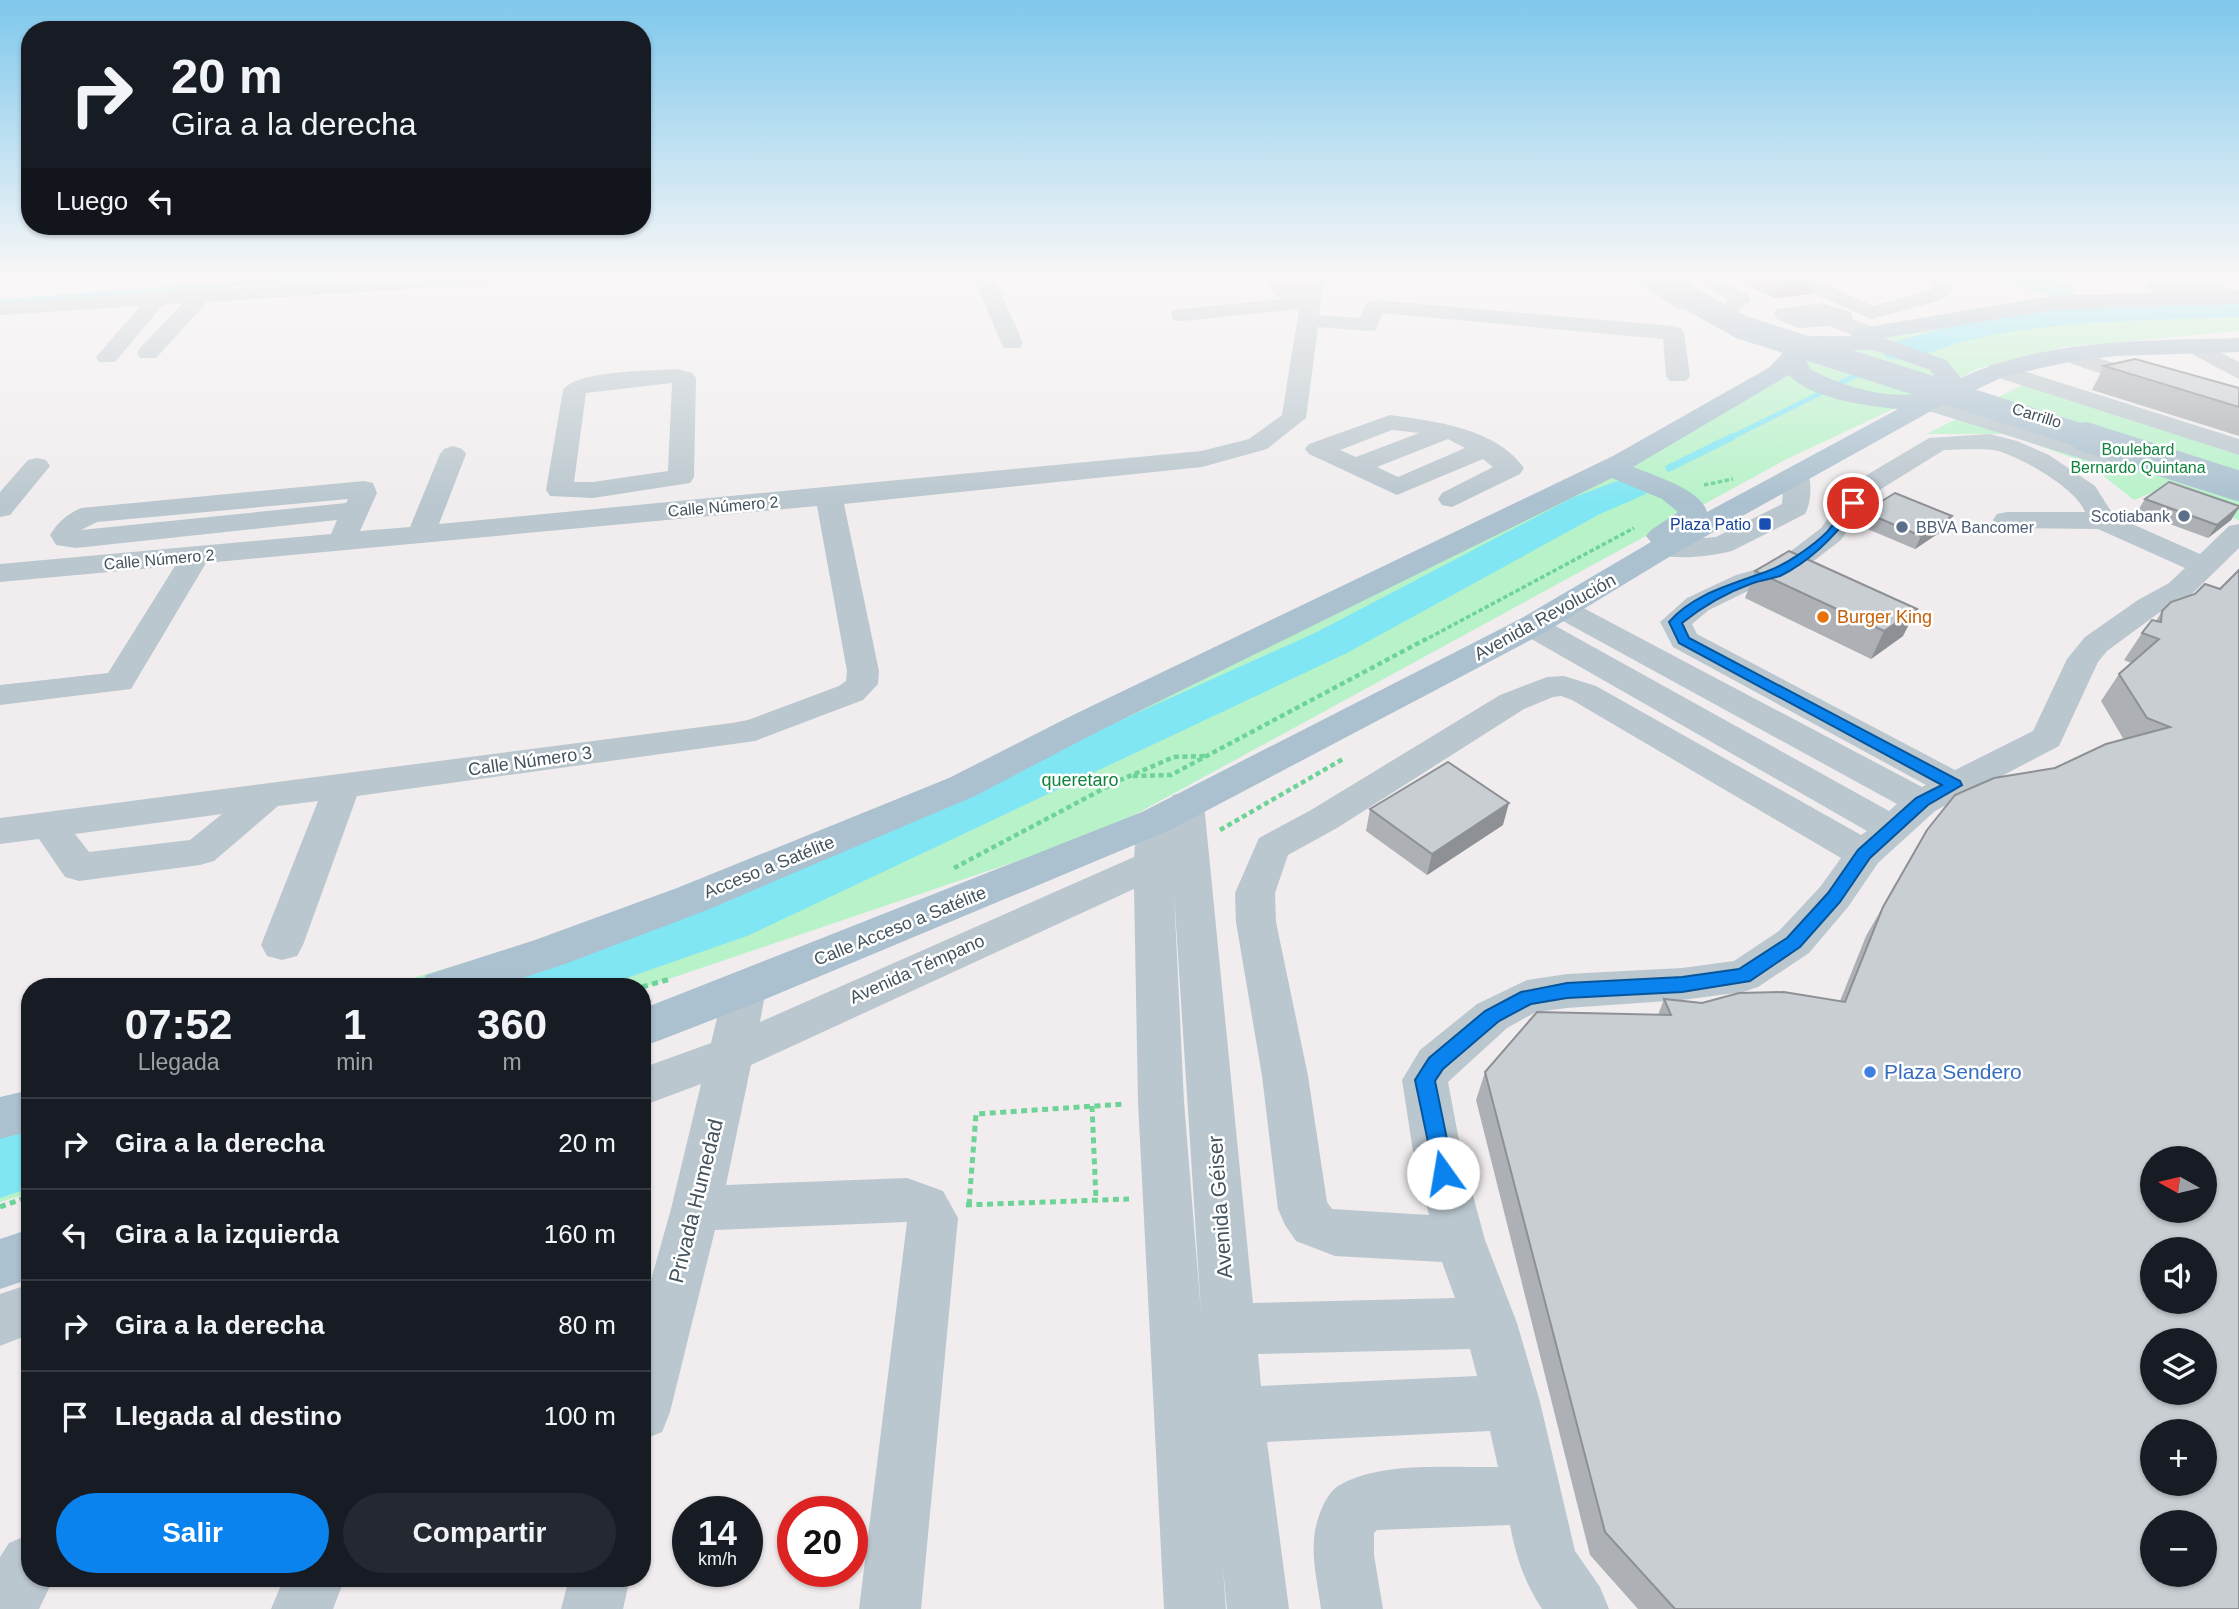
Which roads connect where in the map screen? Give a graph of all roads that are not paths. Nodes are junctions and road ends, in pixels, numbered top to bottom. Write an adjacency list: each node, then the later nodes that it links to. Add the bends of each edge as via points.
1 (111, 352): 11 (street)
2 (1303, 352): 19 (street)
3 (1675, 352): 14 (street)
4 (1800, 352): 28 (main road, via 1779,372)
5 (1802, 352): 17 (main road, via 1800,373 1828,387 1887,401)
6 (1820, 352): 31 (main road, bridge)
7 (1906, 352): 16 (main road, via 1938,365)
8 (2092, 352): 10 (main road)
9 (2204, 352): 13 (street)
10 (2069, 355): 12 (main road); 15 (street)
11 (107, 357)
12 (1998, 370): 16 (main road); 24 (street)
13 (2239, 374): 15 (street)
14 (1678, 376)
15 (2140, 379): 18 (street, via 2201,400)
16 (1956, 390): 17 (main road, Avenida Revolución); 23 (main road, Carrillo)
17 (1928, 402): 33 (street); 44 (main road, Avenida Revolución)
18 (2239, 402)
19 (1294, 418): 20 (street); 32 (street, Calle Número 2, via 1258,444 1202,459)
20 (1368, 429): 21 (street, via 1390,422); 27 (street, via 1318,449)
21 (1449, 430): 22 (street); 27 (street)
22 (1486, 449): 27 (street, via 1397,487); 34 (street, via 1511,468)
23 (2151, 450): 24 (street); 29 (main road, Carrillo)
24 (2239, 450)
25 (453, 454): 40 (street)
26 (37, 466): 35 (street)
27 (1354, 467)
28 (1617, 470): 44 (main road, via 1672,493 1693,509 1692,517 1627,555); 55 (main road, Acceso a Satélite, via 1086,723 962,787 727,885)
29 (2239, 478)
30 (640, 483): 30 (street, via 683,474 682,376 611,381 575,390 559,490); 37 (street)
31 (2239, 486)
32 (828, 497): 37 (street, Calle Número 2); 49 (street, Calle Número 3, via 863,671 862,684 851,693 755,730)
33 (2239, 498)
34 (1452, 499)
35 (0, 509)
36 (355, 510): 36 (street, via 76,540 65,535 72,523 91,514 364,489); 41 (street)
37 (630, 514): 40 (street, Calle Número 2)
38 (2007, 520): 39 (street)
39 (2102, 521): 42 (street); 50 (street, via 2086,492 2040,460 1990,442 1938,443 1864,488 1831,534 1801,556 1775,573 1698,604 1675,622 1684,640)
40 (421, 534): 41 (street, Calle Número 2)
41 (341, 542): 43 (street, Calle Número 2)
42 (2226, 548): 50 (street, via 2180,589 2096,644 2083,659 2047,738)
43 (197, 555): 45 (street, Calle Número 2); 48 (street, via 118,682)
44 (1626, 572): 46 (main road, Avenida Revolución)
45 (0, 573)
46 (1563, 609): 47 (main road, Avenida Revolución); 50 (street)
47 (1532, 626): 52 (main road, Avenida Revolución); 53 (street)
48 (0, 695)
49 (342, 786): 51 (street, Calle Número 3, via 267,796 200,852 79,867 48,825); 54 (street)
50 (1938, 793): 53 (street)
51 (0, 831)
52 (1181, 834): 56 (main road, Calle Acceso a Satélite); 58 (street, Avenida Témpano); 63 (street); 64 (street, Avenida Géiser)
53 (1879, 841): 65 (street, via 1794,942 1743,976 1527,997 1492,1016 1436,1063 1425,1080); 65 (street, via 1575,688 1547,687 1512,702 1272,847 1255,893 1256,922 1307,1218 1335,1233)
54 (282, 945)
55 (470, 978)
56 (745, 989): 57 (main road, Calle Acceso a Satélite); 58 (street, Privada Humedad)
57 (651, 1025)
58 (731, 1054): 59 (street, Avenida Témpano); 62 (street, Privada Humedad)
59 (651, 1084)
60 (21, 1112): 61 (main road)
61 (0, 1118)
62 (696, 1209): 72 (street, Privada Humedad); 82 (street, via 895,1200 945,1204 929,1209 933,1218)
63 (1167, 1213): 64 (street); 83 (street)
64 (1222, 1227): 71 (street, Avenida Géiser)
65 (1460, 1240): 70 (street)
66 (21, 1257): 67 (main road)
67 (0, 1264)
68 (21, 1312): 69 (street)
69 (0, 1320)
70 (1490, 1323): 71 (street); 73 (street)
71 (1228, 1329): 74 (street, Avenida Géiser)
72 (651, 1378)
73 (1512, 1402): 74 (street); 75 (street)
74 (1235, 1415): 84 (street, Avenida Géiser)
75 (1533, 1495): 85 (street, via 1378,1500 1357,1508 1342,1540); 86 (street, via 1548,1564)
76 (21, 1580): 79 (street)
77 (311, 1587): 80 (street)
78 (598, 1587): 81 (street)
79 (5, 1609)
80 (302, 1609)
81 (592, 1609)
82 (890, 1609)
83 (1195, 1609)
84 (1258, 1609)
85 (1352, 1609)
86 (1578, 1609)

